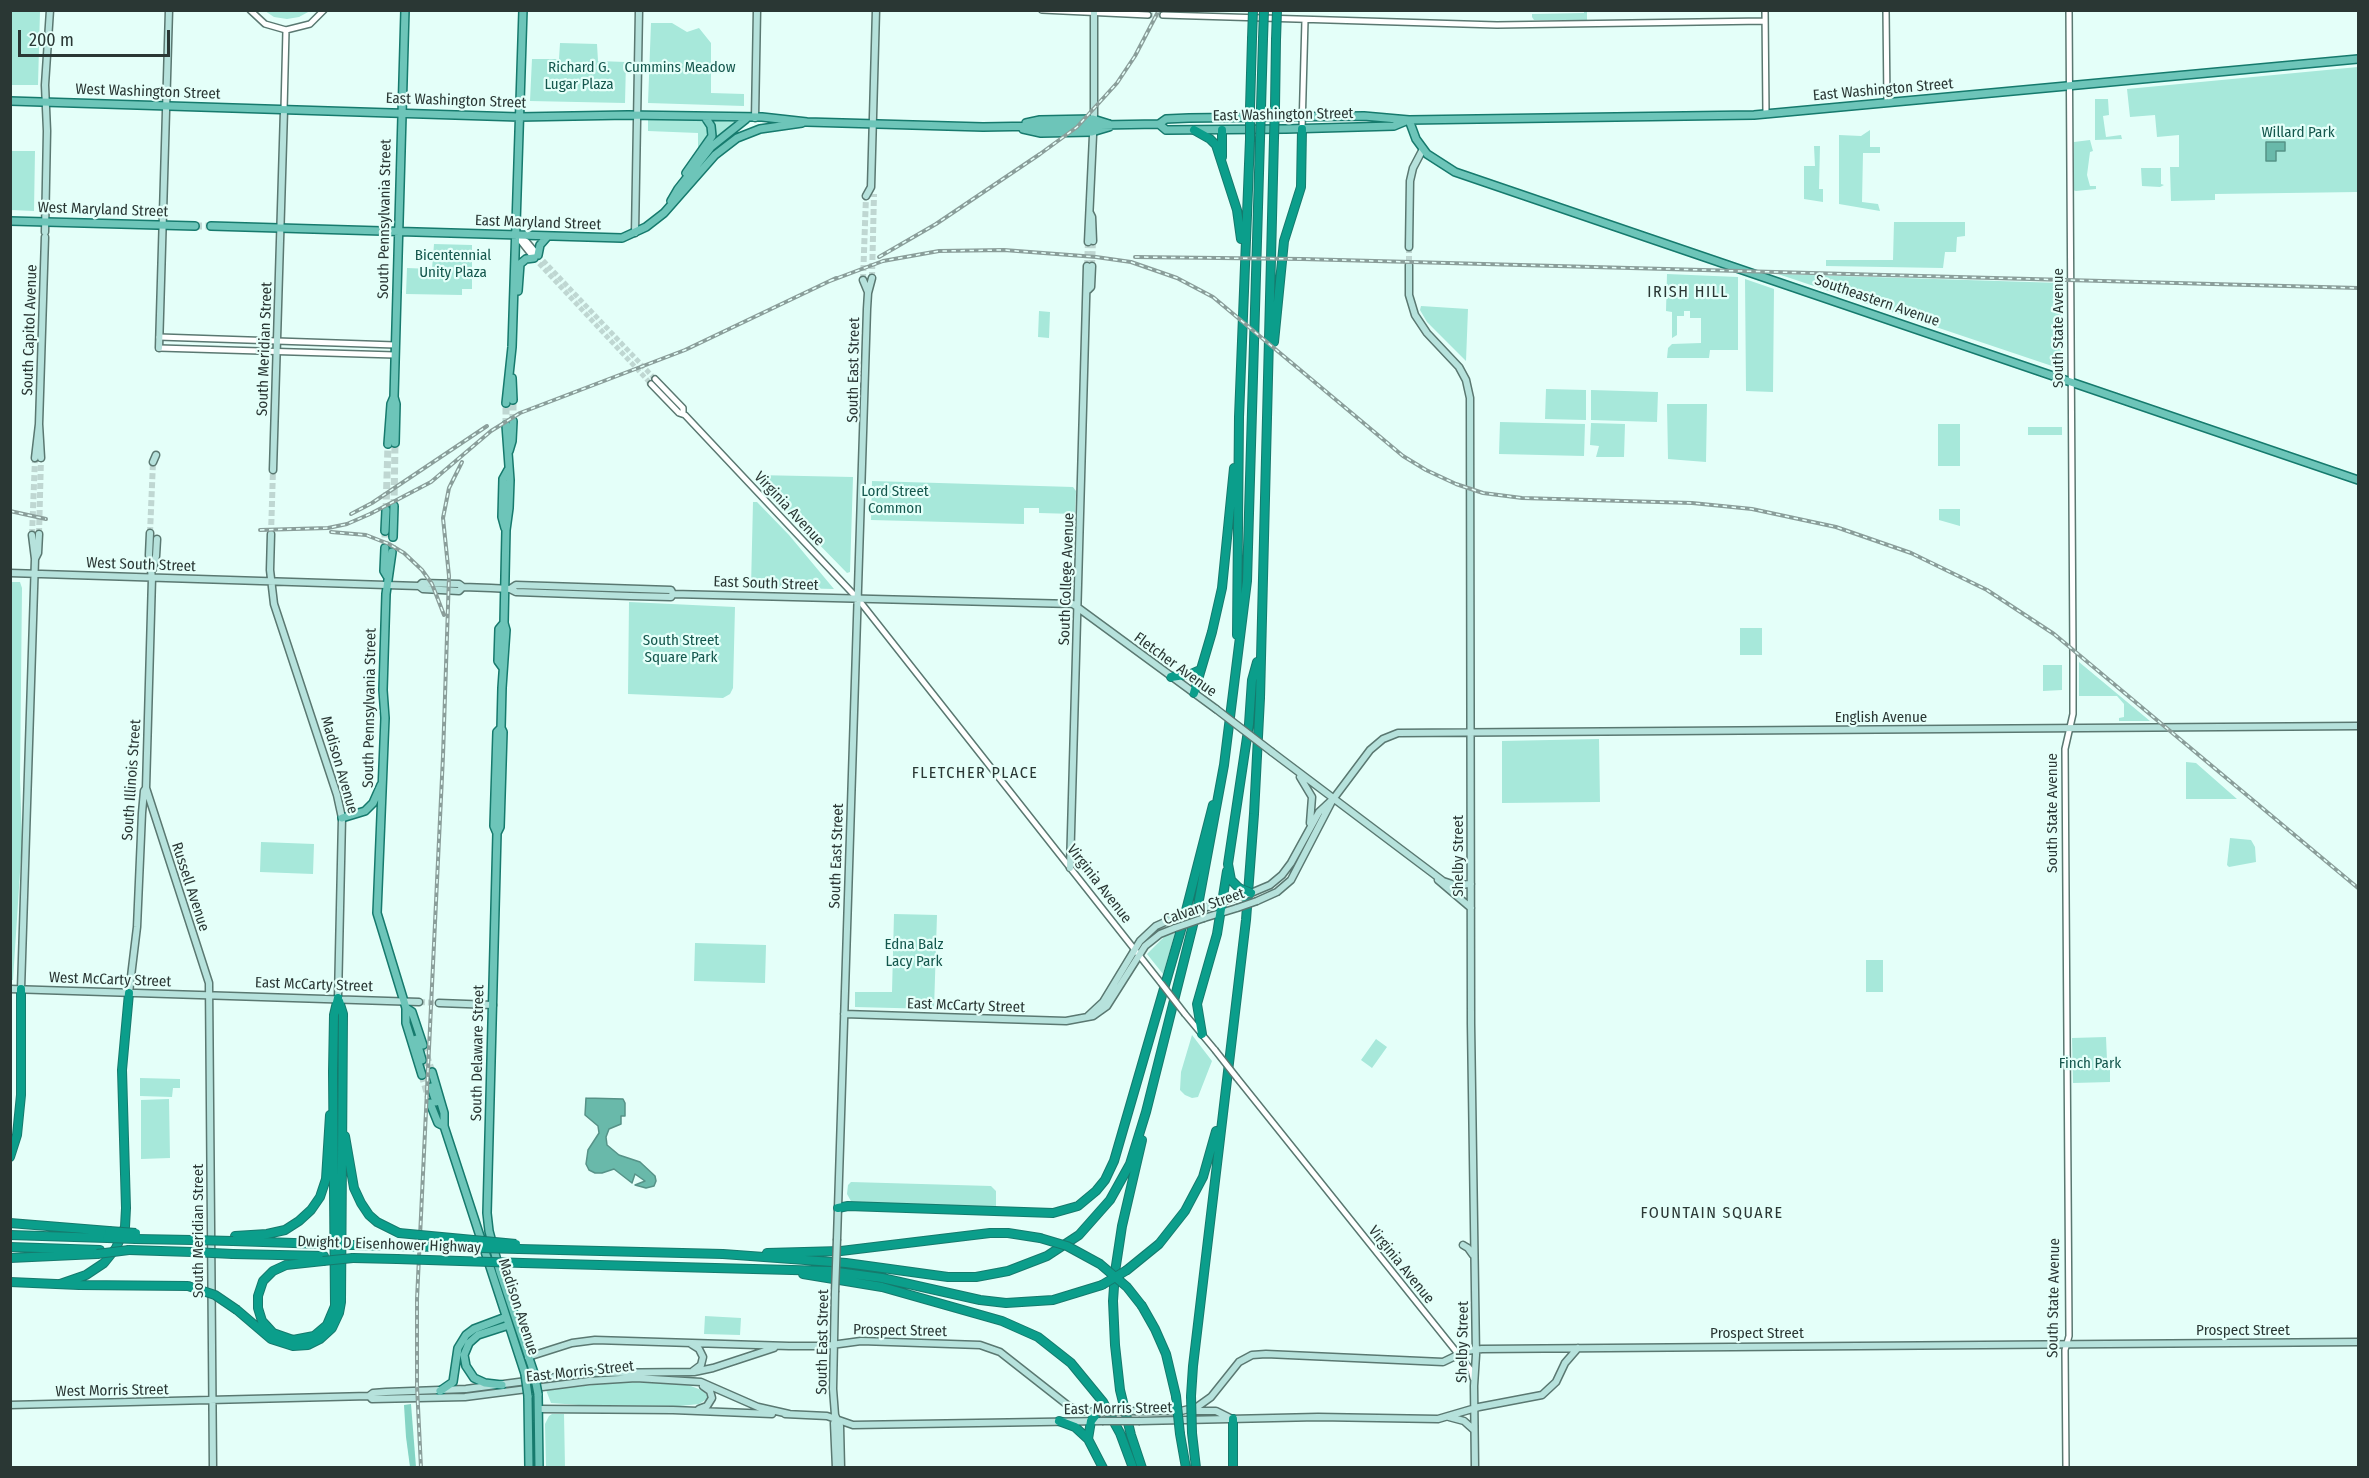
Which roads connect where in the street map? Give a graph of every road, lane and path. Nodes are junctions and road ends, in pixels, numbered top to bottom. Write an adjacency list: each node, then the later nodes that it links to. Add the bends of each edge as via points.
1 (50, 10): 26 (main road, South Capitol Avenue)
2 (169, 10): 28 (main road)
3 (250, 10): 22 (street, via 265,24)
4 (324, 10): 22 (street, via 310,24)
5 (405, 10): 30 (main road, South Pennsylvania Street)
6 (523, 10): 33 (main road)
7 (639, 10): 32 (main road)
8 (757, 10): 36 (main road)
9 (876, 10): 41 (main road)
10 (1042, 10): 17 (street)
11 (1253, 10): 73 (highway, bridge)
12 (1264, 10): 112 (highway, bridge, via 1247,571)
13 (1277, 10): 82 (highway, bridge)
14 (1764, 10): 21 (street)
15 (1886, 10): 27 (street)
16 (2069, 10): 24 (street, South State Avenue)
17 (1094, 11): 18 (street); 44 (main road, via 1098,113)
18 (1148, 15)
19 (1163, 15): 20 (street)
20 (1305, 20): 21 (street, via 1497,25); 35 (street)
21 (1765, 21): 31 (street)
22 (286, 30): 29 (street)
23 (2358, 59): 24 (main road, East Washington Street)
24 (2069, 87): 27 (main road, East Washington Street); 84 (street, South State Avenue)
25 (10, 101): 26 (main road, West Washington Street)
26 (46, 102): 28 (main road, West Washington Street); 57 (main road, South Capitol Avenue)
27 (1887, 103): 31 (main road, East Washington Street)
28 (166, 106): 29 (main road, West Washington Street); 58 (main road)
29 (284, 110): 30 (main road, East Washington Street); 61 (main road, South Meridian Street)
30 (401, 113): 33 (main road, East Washington Street); 62 (main road, South Pennsylvania Street)
31 (1766, 114): 38 (main road, East Washington Street)
32 (636, 115): 33 (main road, East Washington Street); 34 (main road, East Washington Street); 63 (main road)
33 (519, 117): 64 (main road)
34 (704, 117): 36 (main road, East Washington Street); 52 (main road, via 712,136)
35 (1302, 117): 37 (main road, East Washington Street); 38 (main road, East Washington Street); 45 (street)
36 (755, 118): 39 (main road, East Washington Street); 52 (main road, via 747,118 711,147)
37 (1222, 118): 40 (main road, East Washington Street, via 1166,119); 47 (street)
38 (1409, 120): 45 (main road, East Washington Street, via 1394,126); 49 (main road, Southeastern Avenue)
39 (807, 122): 41 (main road, East Washington Street); 48 (main road, East Washington Street)
40 (1159, 124): 42 (main road, East Washington Street); 46 (main road, East Washington Street, via 1166,130)
41 (873, 125): 43 (main road, East Washington Street); 51 (main road)
42 (1112, 125): 44 (main road, East Washington Street, via 1104,121); 44 (main road, East Washington Street, via 1102,131)
43 (1012, 126): 44 (main road, East Washington Street, via 1040,120); 44 (main road, East Washington Street, via 1041,133)
44 (1093, 126): 66 (main road)
45 (1302, 129): 47 (main road, East Washington Street); 82 (highway, via 1301,187 1284,241)
46 (1194, 130): 47 (main road, East Washington Street); 50 (highway, via 1212,141)
47 (1222, 130): 50 (highway)
48 (754, 131): 55 (main road, East Maryland Street, via 719,151)
49 (1423, 149): 67 (main road, via 1410,181); 84 (main road, Southeastern Avenue, via 1442,165 1469,177)
50 (1222, 161): 73 (highway, via 1239,220)
51 (871, 188): 53 (main road); 54 (main road)
52 (678, 189): 55 (main road)
53 (874, 194)
54 (866, 196)
55 (664, 213): 63 (main road, East Maryland Street)
56 (10, 221): 57 (main road, West Maryland Street)
57 (45, 222): 58 (main road, West Maryland Street); 89 (main road, South Capitol Avenue)
58 (163, 225): 59 (main road, West Maryland Street); 76 (main road)
59 (195, 226)
60 (211, 226): 61 (main road)
61 (280, 228): 62 (main road, East Maryland Street); 77 (main road, South Meridian Street)
62 (398, 232): 64 (main road, East Maryland Street); 78 (main road, South Pennsylvania Street)
63 (635, 233): 65 (main road, East Maryland Street, via 615,238)
64 (516, 235): 65 (main road, East Maryland Street); 68 (street, via 527,242); 75 (main road)
65 (547, 237): 68 (main road)
66 (1090, 242)
67 (1409, 247)
68 (536, 256): 75 (main road, via 520,264)
69 (1409, 265): 118 (main road, Shelby Street, via 1408,295 1415,315 1459,367 1469,394)
70 (1090, 266): 109 (main road, South College Avenue)
71 (872, 278): 74 (main road, South East Street)
72 (863, 280): 74 (main road, South East Street)
73 (1243, 285): 86 (highway)
74 (868, 293): 108 (main road, South East Street)
75 (513, 314): 85 (main road)
76 (159, 337): 77 (street); 79 (main road)
77 (277, 341): 78 (street); 80 (main road, South Meridian Street)
78 (395, 345): 81 (main road, South Pennsylvania Street)
79 (159, 348): 80 (street)
80 (276, 351): 81 (street); 90 (main road, South Meridian Street)
81 (395, 355): 88 (main road, South Pennsylvania Street)
82 (1269, 373): 110 (highway)
83 (653, 381): 108 (street, Virginia Avenue)
84 (2071, 381): 91 (main road, Southeastern Avenue); 116 (street, South State Avenue, via 2073,714)
85 (510, 401)
86 (1239, 417): 111 (highway, via 1225,571); 112 (highway)
87 (509, 423): 107 (main road, South Delaware Street, via 512,441 508,470)
88 (392, 444)
89 (38, 458)
90 (273, 470)
91 (2358, 480)
92 (394, 506): 98 (main road)
93 (386, 510): 94 (main road)
94 (385, 531)
95 (150, 533): 101 (main road, South Illinois Street)
96 (271, 534): 105 (main road)
97 (35, 535): 103 (main road)
98 (393, 537)
99 (157, 539): 101 (main road, South Illinois Street)
100 (388, 550): 106 (main road, South Pennsylvania Street, via 390,571)
101 (153, 569): 104 (main road, South Illinois Street)
102 (10, 573): 103 (main road, West South Street)
103 (34, 574): 104 (main road, West South Street); 136 (main road)
104 (152, 578): 105 (main road, West South Street); 122 (main road, South Illinois Street)
105 (271, 581): 106 (main road, East South Street); 124 (main road, Madison Avenue, via 275,609)
106 (386, 585): 107 (main road, East South Street, via 459,591 463,587); 121 (main road, South Pennsylvania Street)
107 (507, 589): 108 (main road, East South Street, via 516,585); 143 (main road, South Delaware Street)
108 (858, 599): 109 (main road); 127 (street, Virginia Avenue); 145 (main road, South East Street)
109 (1078, 607): 113 (main road, Fletcher Avenue); 127 (main road, South College Avenue)
110 (1260, 652): 126 (highway, via 1252,680); 155 (highway, via 1251,864)
111 (1200, 670): 113 (highway); 114 (highway)
112 (1237, 674): 119 (highway)
113 (1171, 677): 114 (main road, Fletcher Avenue)
114 (1194, 693): 120 (main road, Fletcher Avenue, bridge)
115 (2358, 726): 116 (main road, English Avenue)
116 (2069, 729): 118 (main road, English Avenue); 182 (street, South State Avenue, via 2065,749)
117 (1403, 733): 118 (main road, English Avenue); 123 (main road, Calvary Street, via 1387,737 1372,748)
118 (1470, 734): 129 (main road, Shelby Street)
119 (1228, 740): 158 (highway, via 1198,905); 162 (highway, via 1181,930 1114,1161 1099,1188 1078,1206 1053,1213)
120 (1297, 771): 123 (main road, Fletcher Avenue); 125 (main road, via 1312,797)
121 (382, 783): 124 (main road, via 365,811); 140 (main road, South Pennsylvania Street, via 377,913)
122 (146, 788): 137 (main road, South Illinois Street); 138 (main road, Russell Avenue, via 209,983)
123 (1334, 798): 125 (main road, Calvary Street, via 1319,812); 128 (main road, Fletcher Avenue); 133 (main road, Calvary Street, bridge, via 1291,880 1277,892)
124 (342, 818): 139 (main road, Madison Avenue)
125 (1309, 830): 130 (main road, Calvary Street, via 1282,875)
126 (1228, 864): 130 (highway, bridge, via 1231,880 1239,888); 131 (highway)
127 (1070, 868): 134 (street, Virginia Avenue)
128 (1435, 874): 129 (main road, Fletcher Avenue, via 1450,884); 132 (main road, Fletcher Avenue, via 1442,885)
129 (1471, 884): 132 (main road, Shelby Street)
130 (1255, 891): 131 (main road, Calvary Street, bridge)
131 (1222, 902): 133 (highway); 134 (main road, Calvary Street, bridge, via 1154,927)
132 (1471, 908): 173 (main road, Shelby Street)
133 (1220, 913): 134 (main road, Calvary Street, bridge, via 1175,928); 148 (highway, via 1197,1004)
134 (1136, 952): 146 (main road, Calvary Street, via 1103,1002); 148 (street, Virginia Avenue, bridge)
135 (10, 989): 136 (main road, West McCarty Street)
136 (21, 989): 137 (main road, West McCarty Street); 161 (highway, via 21,1095 17,1135)
137 (129, 993): 138 (main road, West McCarty Street); 178 (highway, via 122,1085 125,1227 116,1248 101,1266)
138 (209, 994): 139 (main road, East McCarty Street); 195 (main road, South Meridian Street)
139 (338, 998): 140 (main road, East McCarty Street); 151 (highway); 156 (highway, via 343,1014)
140 (403, 1000): 141 (main road, East McCarty Street); 144 (main road)
141 (418, 1002)
142 (439, 1003): 143 (main road)
143 (493, 1005): 176 (main road, South Delaware Street, via 488,1213)
144 (406, 1008): 147 (main road); 149 (main road, via 412,1012)
145 (844, 1014): 146 (main road, East McCarty Street, via 1066,1021); 162 (main road, South East Street)
146 (1087, 1017)
147 (407, 1018): 150 (main road); 153 (main road)
148 (1202, 1034): 187 (street, Virginia Avenue, bridge)
149 (423, 1045)
150 (422, 1060)
151 (333, 1072): 166 (highway, via 326,1176 319,1199 306,1215 285,1230); 174 (highway, via 335,1306 327,1325 310,1338 288,1340 273,1333 262,1321 258,1308 263,1281 286,1265)
152 (432, 1072): 159 (main road, Madison Avenue)
153 (422, 1074)
154 (431, 1087): 159 (main road, Madison Avenue)
155 (1224, 1088): 175 (highway, bridge, via 1210,1156 1193,1199 1165,1237 1127,1270 1102,1285 1053,1300 1006,1303 859,1275); 219 (highway, bridge, via 1193,1366)
156 (342, 1097): 169 (highway, bridge, via 346,1148 358,1197 369,1215 399,1233); 178 (highway, bridge, via 341,1302 336,1320 320,1339 293,1346 272,1339 215,1295 188,1286)
157 (430, 1103): 160 (main road, Madison Avenue, via 438,1122)
158 (1146, 1112): 171 (highway, via 1130,1164 1100,1213 1057,1251 1019,1268 988,1276 955,1278); 217 (highway, via 1122,1226 1113,1301 1120,1390)
159 (443, 1118): 160 (main road, Madison Avenue)
160 (444, 1126): 179 (main road, Madison Avenue)
161 (10, 1157)
162 (838, 1208): 183 (main road, South East Street, bridge)
163 (10, 1223): 164 (highway)
164 (89, 1233): 165 (highway); 166 (highway, bridge)
165 (10, 1234)
166 (234, 1239): 169 (highway, Dwight D Eisenhower Highway, bridge)
167 (1463, 1245): 173 (main road)
168 (10, 1247): 170 (highway, Dwight D Eisenhower Highway)
169 (517, 1247): 171 (highway, Dwight D Eisenhower Highway)
170 (78, 1252): 172 (highway); 174 (highway, Dwight D Eisenhower Highway, bridge, via 129,1250)
171 (723, 1254): 218 (highway, bridge, via 841,1251 990,1233 1040,1238 1067,1246 1100,1264 1127,1287 1155,1329 1166,1354 1176,1396)
172 (10, 1258)
173 (1474, 1258): 186 (main road, Shelby Street)
174 (323, 1259): 175 (highway, Dwight D Eisenhower Highway, bridge)
175 (766, 1269): 216 (highway, via 874,1285 990,1317 1032,1334 1064,1356 1098,1395 1116,1425)
176 (500, 1272): 188 (main road, Madison Avenue)
177 (10, 1282): 178 (highway)
178 (60, 1284)
179 (508, 1321): 191 (main road, via 478,1335 468,1343 464,1355 474,1378); 193 (main road, via 474,1329 466,1335 458,1348 453,1382); 211 (main road, Madison Avenue, bridge, via 525,1374)
180 (2358, 1342): 182 (main road, Prospect Street)
181 (690, 1343): 184 (main road, Prospect Street); 188 (main road, Prospect Street, via 583,1341); 189 (main road, via 699,1349 703,1359 700,1367)
182 (2067, 1344): 185 (main road, Prospect Street); 222 (street, South State Avenue)
183 (834, 1345): 184 (main road, Prospect Street); 201 (main road, Prospect Street, via 862,1341 988,1347 1006,1356 1070,1407); 204 (main road, South East Street)
184 (789, 1346): 189 (main road, East Morris Street)
185 (1578, 1348): 186 (main road, Prospect Street); 198 (main road, East Morris Street, via 1544,1394)
186 (1476, 1350): 187 (main road, Prospect Street); 192 (main road, Shelby Street)
187 (1458, 1355): 192 (street, Virginia Avenue, via 1471,1370); 199 (main road, Prospect Street, via 1443,1362 1256,1355 1233,1366 1203,1404)
188 (528, 1357): 197 (main road, Madison Avenue, bridge)
189 (689, 1372): 191 (main road, East Morris Street, via 587,1373)
190 (683, 1379): 194 (main road, East Morris Street, via 597,1380 465,1397); 200 (main road, via 700,1384 712,1394 707,1406); 202 (main road, East Morris Street, via 705,1383 758,1407)
191 (502, 1385): 193 (main road, East Morris Street)
192 (1474, 1386): 198 (main road, Shelby Street)
193 (440, 1391): 194 (main road, East Morris Street)
194 (369, 1396): 195 (main road, East Morris Street)
195 (214, 1400): 196 (main road, West Morris Street); 210 (main road, South Meridian Street)
196 (10, 1405)
197 (539, 1409): 200 (main road, East Morris Street); 212 (main road, Madison Avenue)
198 (1474, 1409): 203 (main road, East Morris Street); 208 (main road, Shelby Street)
199 (1181, 1410): 201 (main road, Prospect Street, bridge); 205 (main road, Prospect Street, via 1216,1411)
200 (696, 1411): 202 (main road, East Morris Street)
201 (1098, 1412): 207 (highway)
202 (789, 1414): 204 (main road, East Morris Street)
203 (1449, 1416): 205 (main road, East Morris Street); 208 (main road, via 1464,1421)
204 (836, 1419): 206 (main road, East Morris Street, via 853,1425); 213 (main road, South East Street); 214 (main road, South East Street, via 840,1426)
205 (1233, 1419): 207 (main road, East Morris Street, bridge); 220 (highway)
206 (1059, 1421): 207 (main road, East Morris Street); 209 (highway)
207 (1091, 1421): 209 (highway)
208 (1474, 1431): 221 (main road, Shelby Street)
209 (1088, 1438): 215 (highway)
210 (213, 1467)
211 (529, 1467)
212 (539, 1467)
213 (836, 1467)
214 (841, 1467)
215 (1103, 1467)
216 (1133, 1467)
217 (1142, 1467)
218 (1186, 1467)
219 (1196, 1467)
220 (1233, 1467)
221 (1474, 1467)
222 (2066, 1467)

